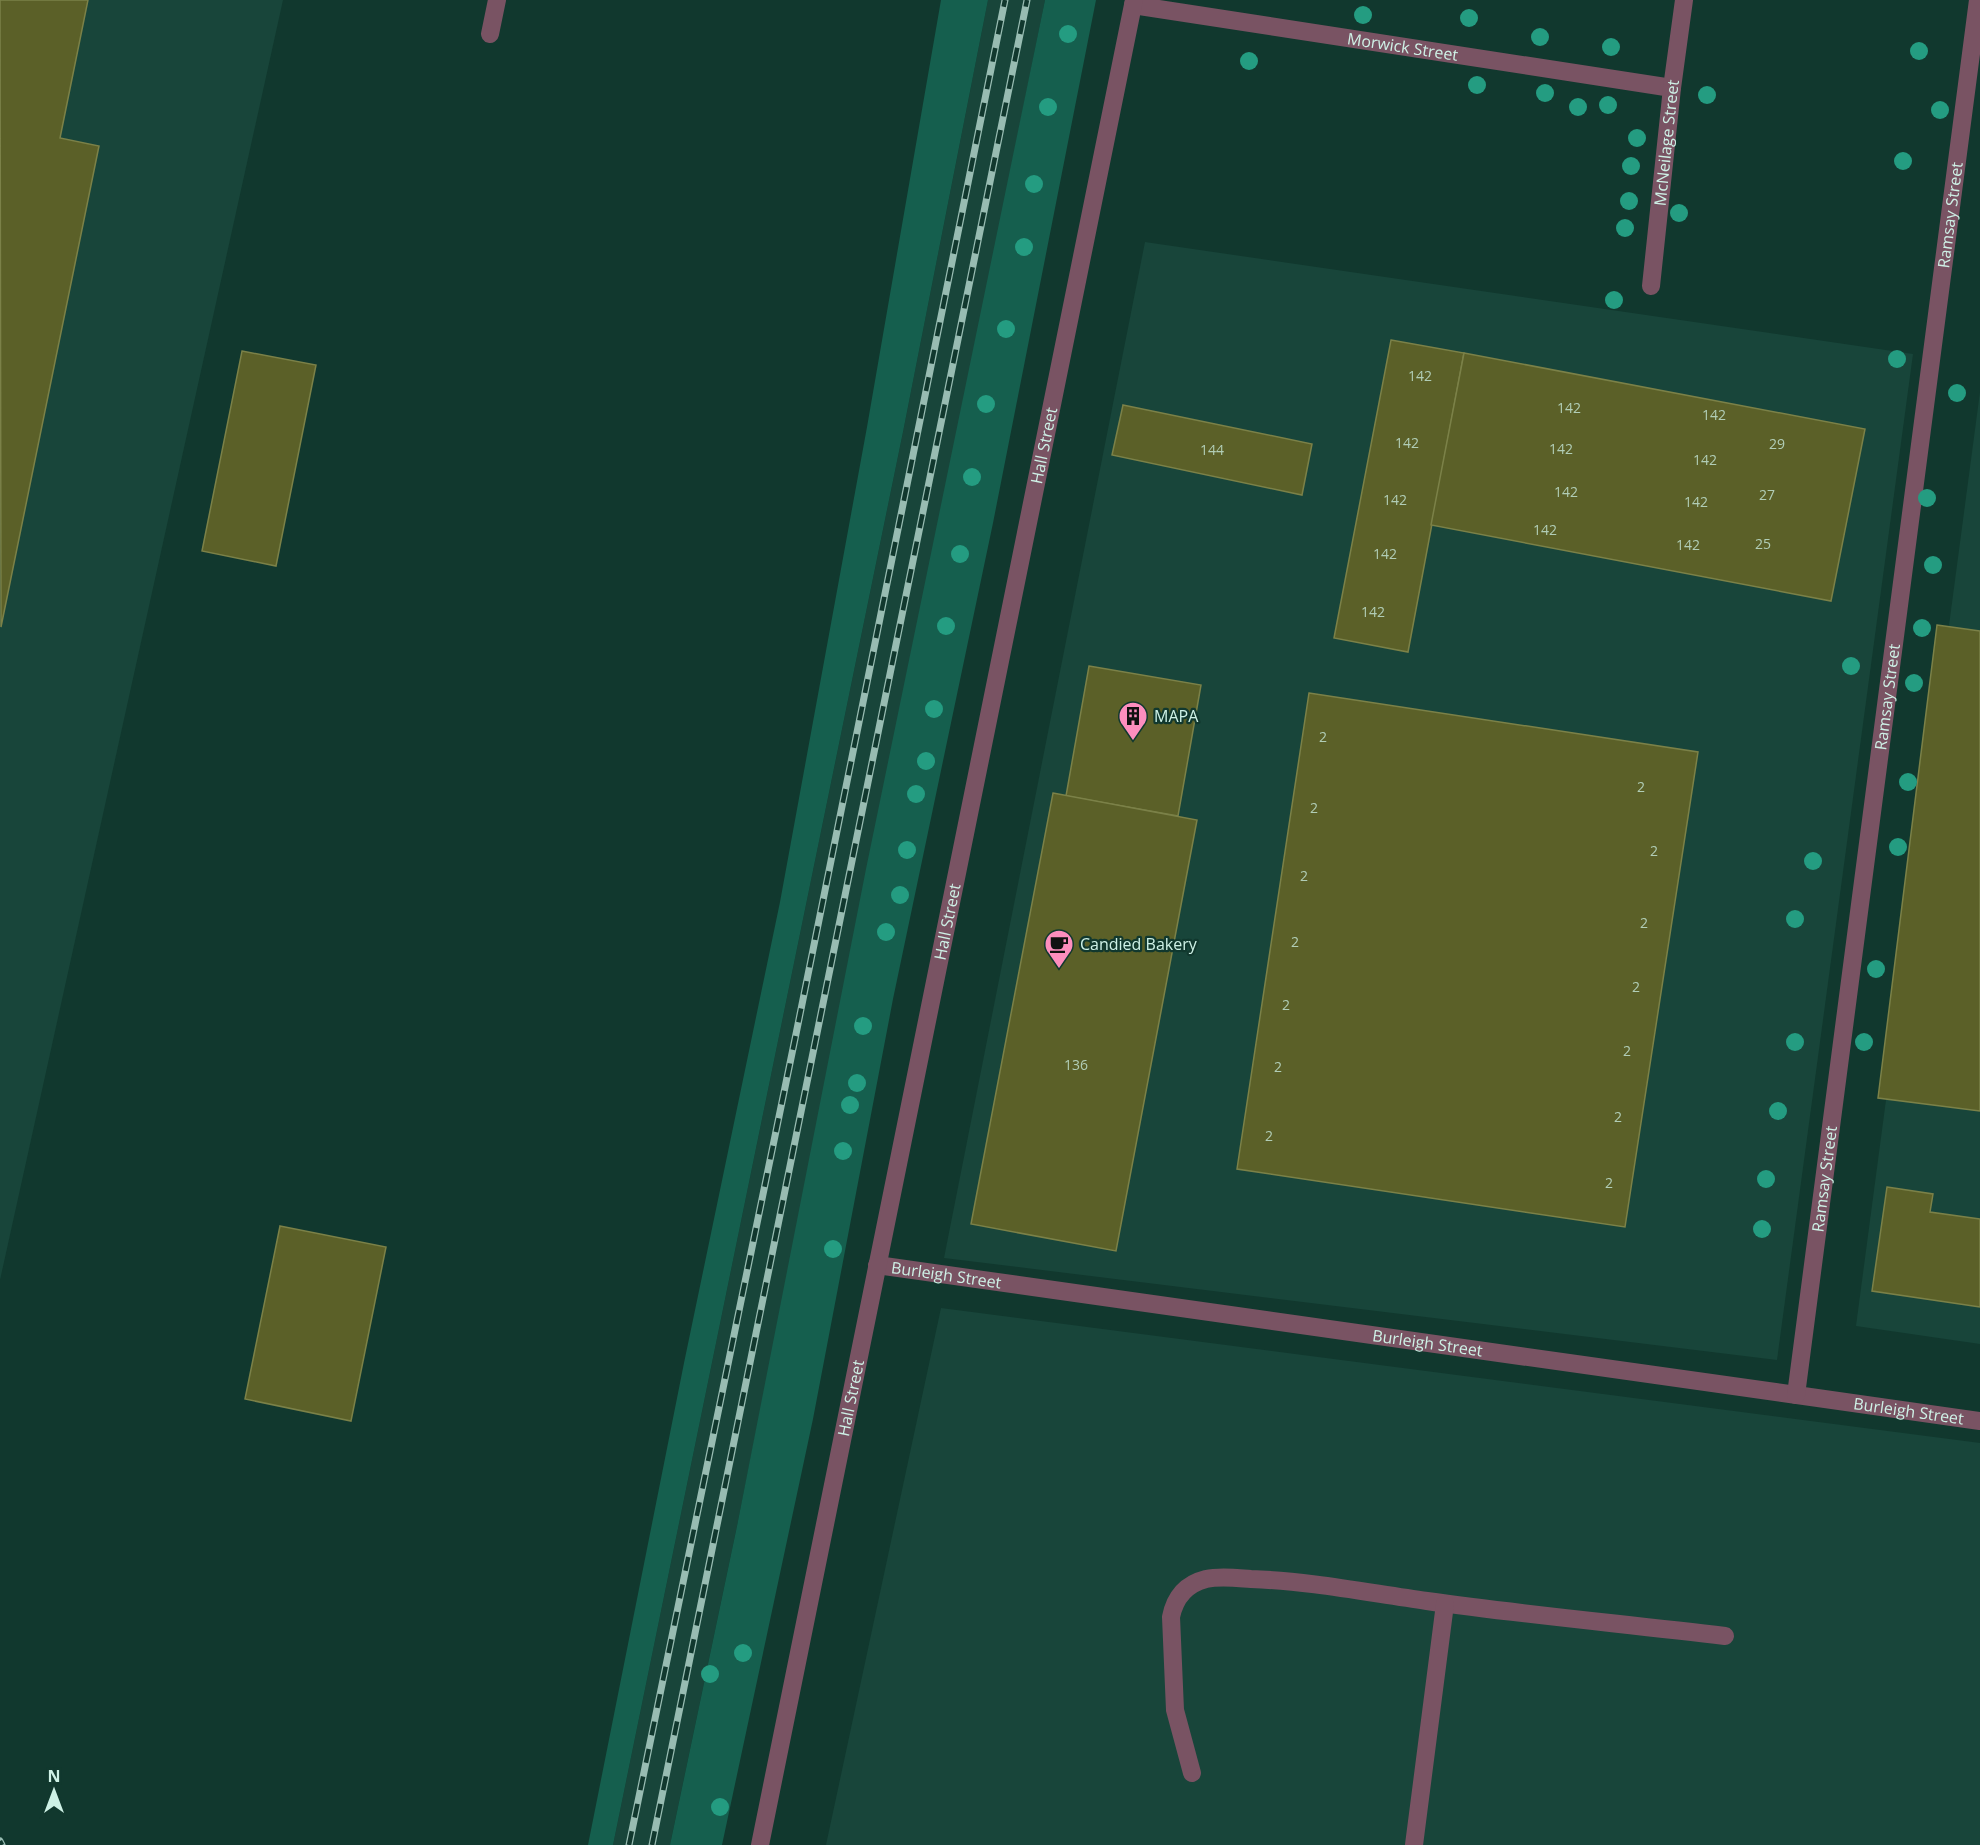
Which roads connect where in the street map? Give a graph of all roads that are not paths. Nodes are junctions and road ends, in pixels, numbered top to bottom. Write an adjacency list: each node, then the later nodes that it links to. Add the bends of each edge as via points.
1 (497, 0): 5 (street)
2 (1684, 0): 6 (street, McNeilage Street)
3 (1978, 0): 9 (street, Ramsay Street)
4 (1134, 2): 6 (street, Morwick Street); 8 (street, Hall Street)
5 (490, 34)
6 (1672, 88): 7 (street, McNeilage Street)
7 (1651, 286)
8 (877, 1265): 9 (street, Burleigh Street); 14 (street, Hall Street)
9 (1796, 1395): 10 (street, Burleigh Street)
10 (1980, 1421)
11 (1445, 1604): 12 (street); 13 (street, via 1273,1579 1212,1578 1191,1585 1176,1600 1171,1617 1175,1710); 15 (street)
12 (1725, 1635)
13 (1192, 1773)
14 (760, 1845)
15 (1414, 1845)

